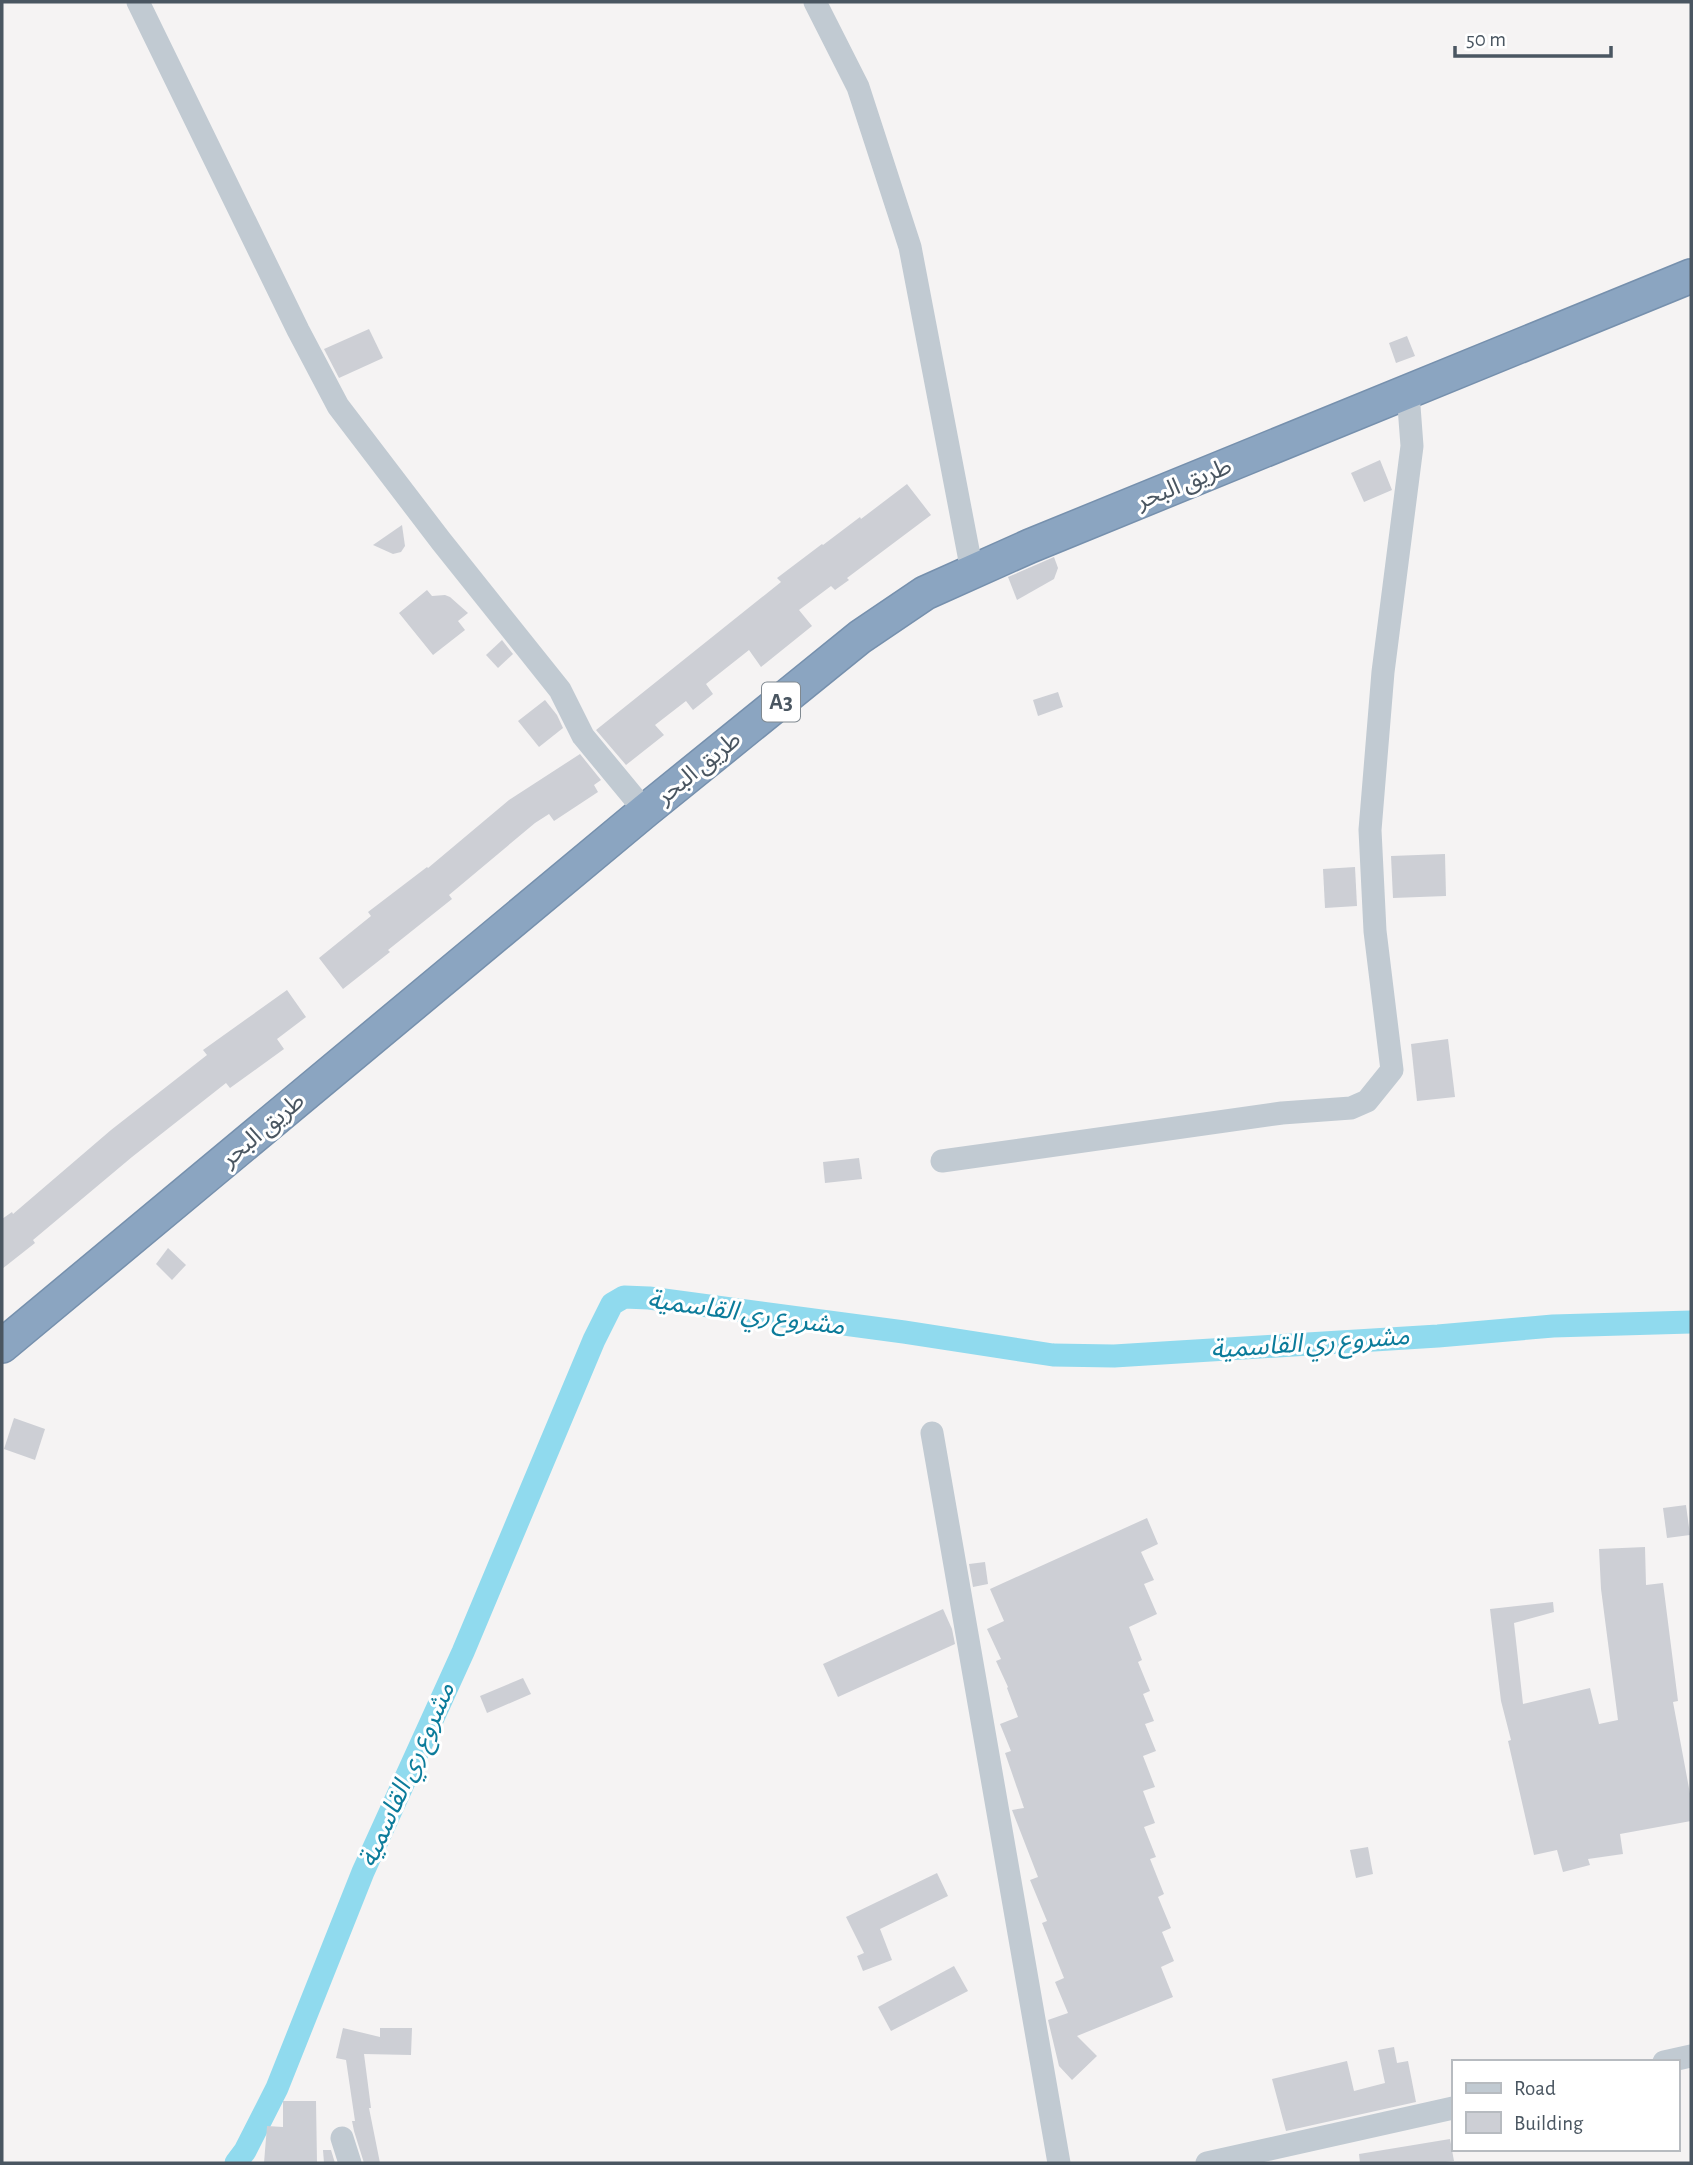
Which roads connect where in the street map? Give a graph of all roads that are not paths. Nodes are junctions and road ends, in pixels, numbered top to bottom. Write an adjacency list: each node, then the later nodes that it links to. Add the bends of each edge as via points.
1 (138, 2): 6 (street, via 338,406 560,690 583,736)
2 (815, 2): 5 (street, via 858,87 910,247)
3 (1691, 276): 4 (highway, طريق البحر / A3)
4 (1408, 393): 5 (highway, طريق البحر / A3); 7 (street, via 1412,446 1383,672 1370,830 1375,931 1392,1070 1367,1101 1351,1108 1282,1113)
5 (972, 571): 6 (highway, طريق البحر / A3, via 925,593 860,637)
6 (645, 811): 8 (highway, طريق البحر / A3)
7 (942, 1161)
8 (2, 1346)
9 (932, 1433): 15 (street)
10 (1691, 2056): 11 (street)
11 (1673, 2060)
12 (1452, 2108): 16 (street)
13 (342, 2138): 14 (street)
14 (350, 2163)
15 (1059, 2163)
16 (1207, 2163)

